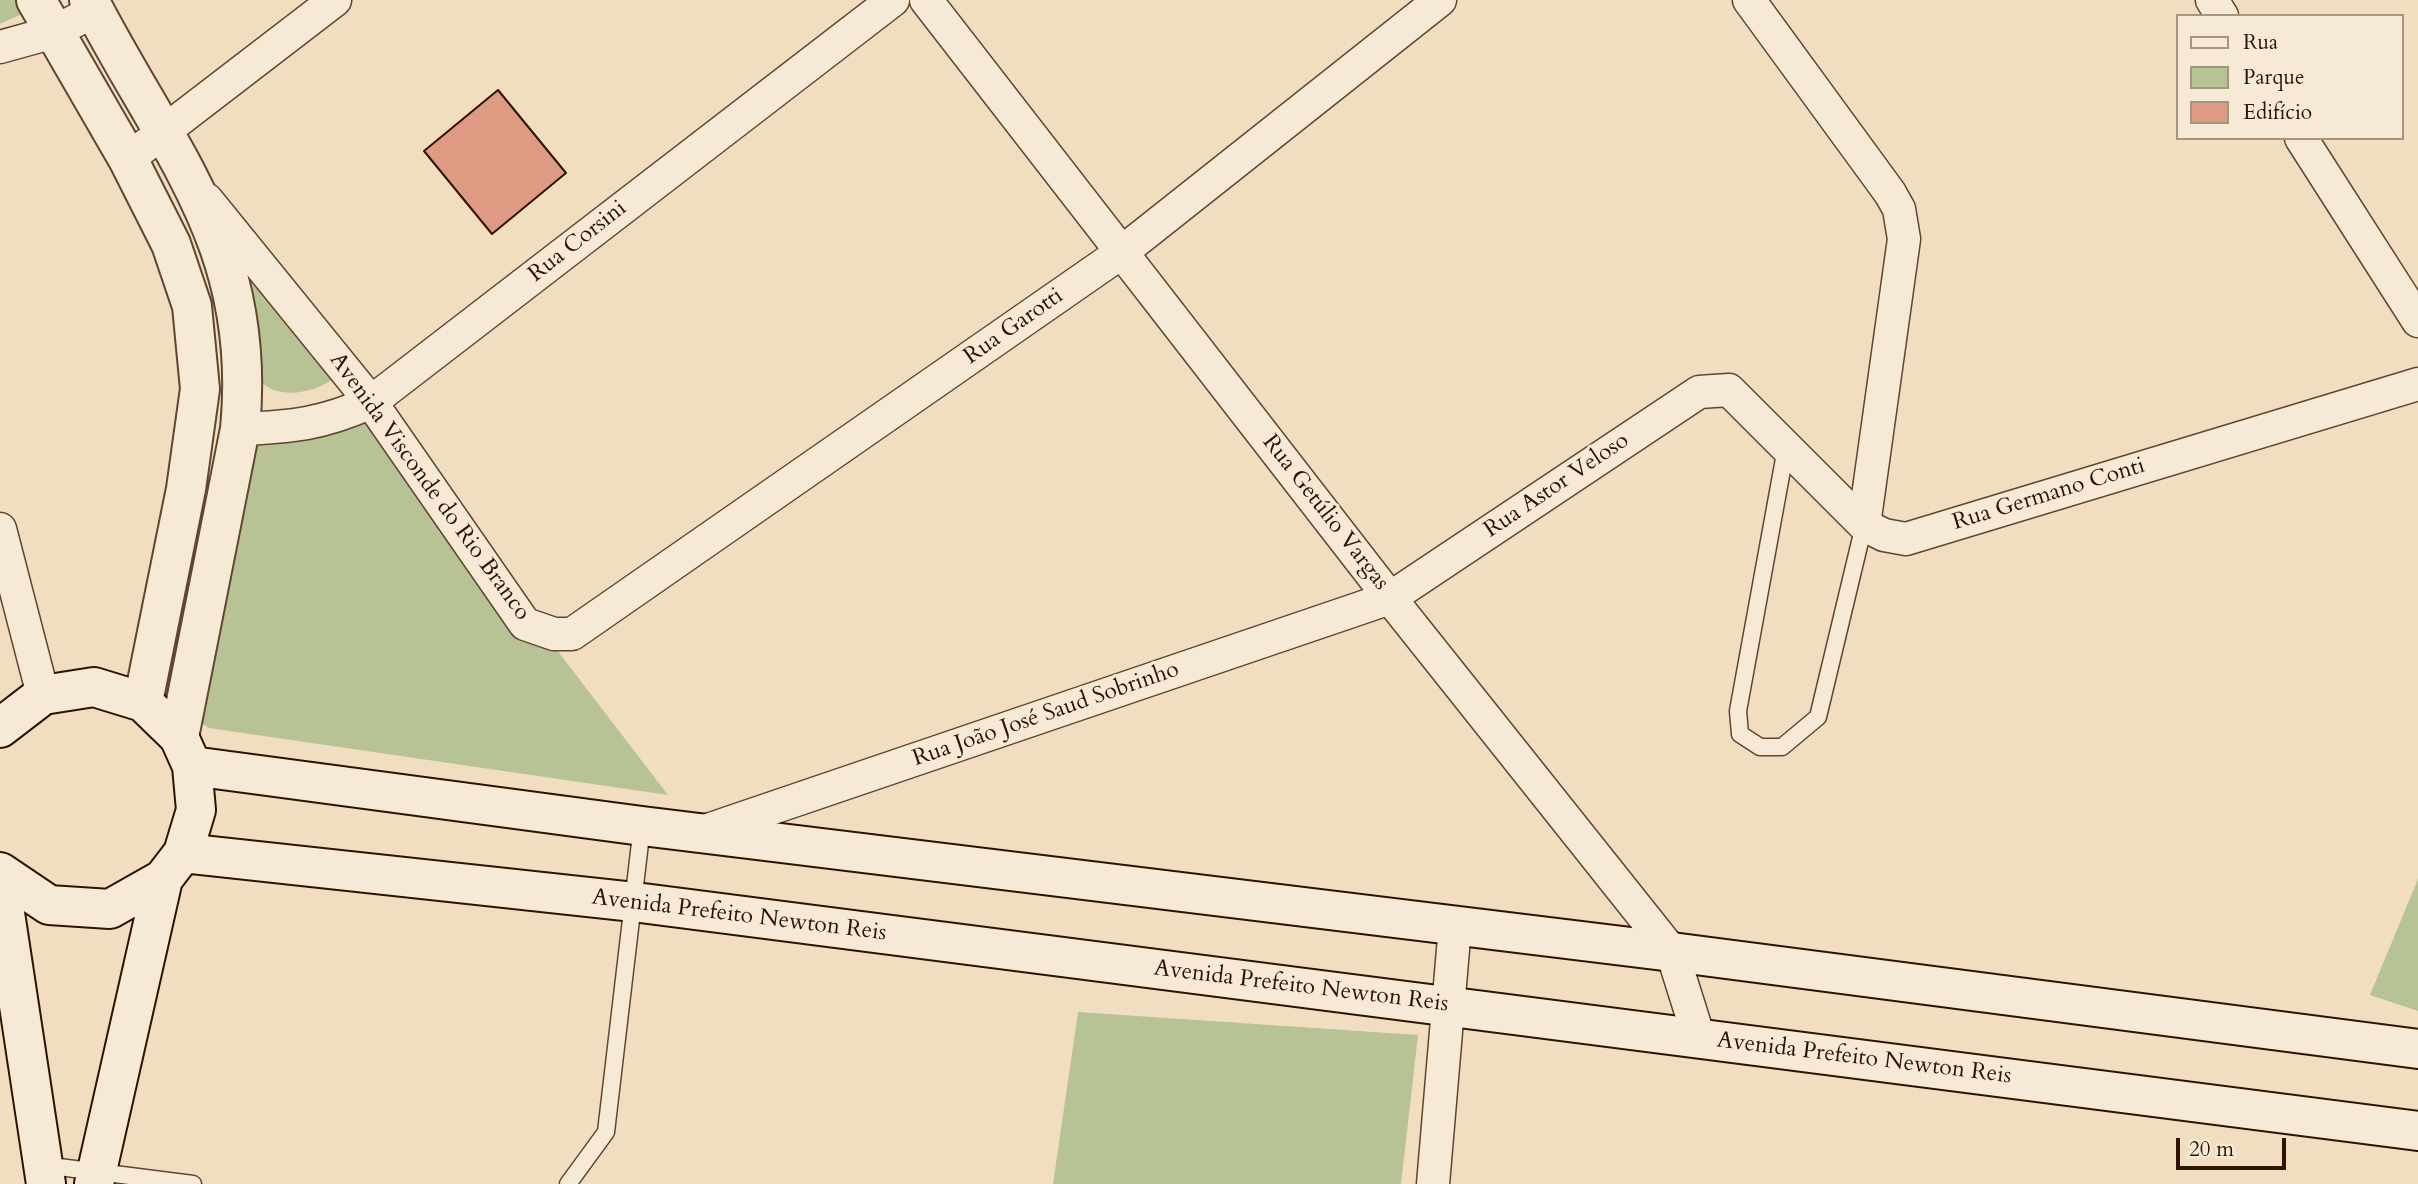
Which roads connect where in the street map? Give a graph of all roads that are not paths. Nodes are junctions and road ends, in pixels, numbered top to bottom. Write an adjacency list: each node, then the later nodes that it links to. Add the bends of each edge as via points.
1 (335, 0): 9 (street)
2 (893, 0): 19 (street, Rua Corsini)
3 (926, 0): 13 (street, Rua Getúlio Vargas)
4 (1440, 0): 13 (street, Rua Garotti)
5 (1749, 0): 22 (street, via 1890,192 1903,224)
6 (91, 6): 7 (street); 9 (main road, Avenida Visconde do Rio Branco)
7 (45, 16): 8 (street); 11 (main road)
8 (0, 47)
9 (165, 134): 11 (street); 12 (main road, Avenida Visconde do Rio Branco)
10 (2302, 140): 14 (street)
11 (128, 159): 16 (main road, via 171,244 192,306)
12 (194, 184): 17 (main road, Avenida Visconde do Rio Branco, via 223,251 238,309); 19 (street, Avenida Visconde do Rio Branco)
13 (1122, 252): 24 (street, Rua Getúlio Vargas); 25 (street, Rua Garotti)
14 (2418, 321)
15 (2418, 384): 22 (street, Rua Germano Conti, via 1906,539)
16 (200, 389): 17 (main road); 27 (main road, via 186,489)
17 (244, 390): 20 (main road, Avenida Visconde do Rio Branco)
18 (1730, 390): 21 (street, Rua Germano Conti); 24 (street, Rua Astor Veloso, via 1699,392)
19 (372, 402): 20 (street, Rua Corsini, via 299,427); 25 (street, Avenida Visconde do Rio Branco, via 524,624 554,634)
20 (240, 429): 29 (main road, Avenida Visconde do Rio Branco)
21 (1786, 448): 22 (street, Rua Germano Conti); 22 (lane, via 1738,711 1740,734 1760,747 1782,747 1818,717)
22 (1864, 525)
23 (0, 529): 26 (street)
24 (1390, 598): 31 (street, Rua João José Saud Sobrinho); 37 (street, Rua Getúlio Vargas)
25 (572, 634)
26 (43, 695): 27 (main road, via 94,687); 28 (main road)
27 (143, 702): 29 (main road)
28 (0, 728)
29 (186, 752): 30 (main road); 32 (main road, Avenida Visconde do Rio Branco, via 197,810)
30 (642, 826): 31 (main road); 35 (lane)
31 (701, 832): 36 (main road)
32 (173, 866): 33 (main road, via 110,909 49,905); 35 (main road, Avenida Prefeito Newton Reis); 43 (main road, Avenida Visconde do Rio Branco)
33 (0, 872)
34 (0, 880): 42 (main road)
35 (635, 902): 38 (main road, Avenida Prefeito Newton Reis); 45 (lane, via 606,1132)
36 (1455, 926): 37 (main road); 38 (street)
37 (1672, 952): 39 (street, Rua Getúlio Vargas); 40 (main road)
38 (1447, 1005): 39 (main road, Avenida Prefeito Newton Reis); 46 (street)
39 (1699, 1038): 41 (main road, Avenida Prefeito Newton Reis)
40 (2418, 1049)
41 (2418, 1131)
42 (44, 1175): 43 (lane)
43 (96, 1179): 44 (lane)
44 (193, 1184)
45 (568, 1184)
46 (1433, 1184)

